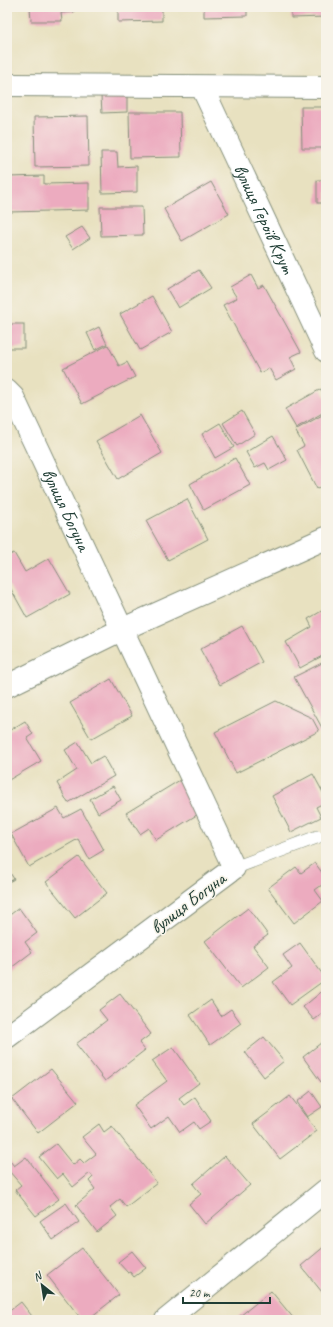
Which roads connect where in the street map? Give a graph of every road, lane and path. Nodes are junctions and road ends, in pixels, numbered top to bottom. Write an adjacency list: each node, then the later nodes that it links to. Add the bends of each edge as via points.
1 (7, 85): 2 (street)
2 (202, 87): 3 (street); 4 (street, вулиця Героїв Крут)
3 (326, 87)
4 (326, 350)
5 (7, 391): 7 (street, вулиця Богуна, via 13,397)
6 (326, 538): 7 (street)
7 (123, 629): 8 (street); 10 (street, вулиця Богуна)
8 (7, 686)
9 (317, 837): 10 (lane)
10 (234, 868): 11 (street, вулиця Богуна)
11 (7, 1037)
12 (326, 1190): 13 (street)
13 (166, 1320)

